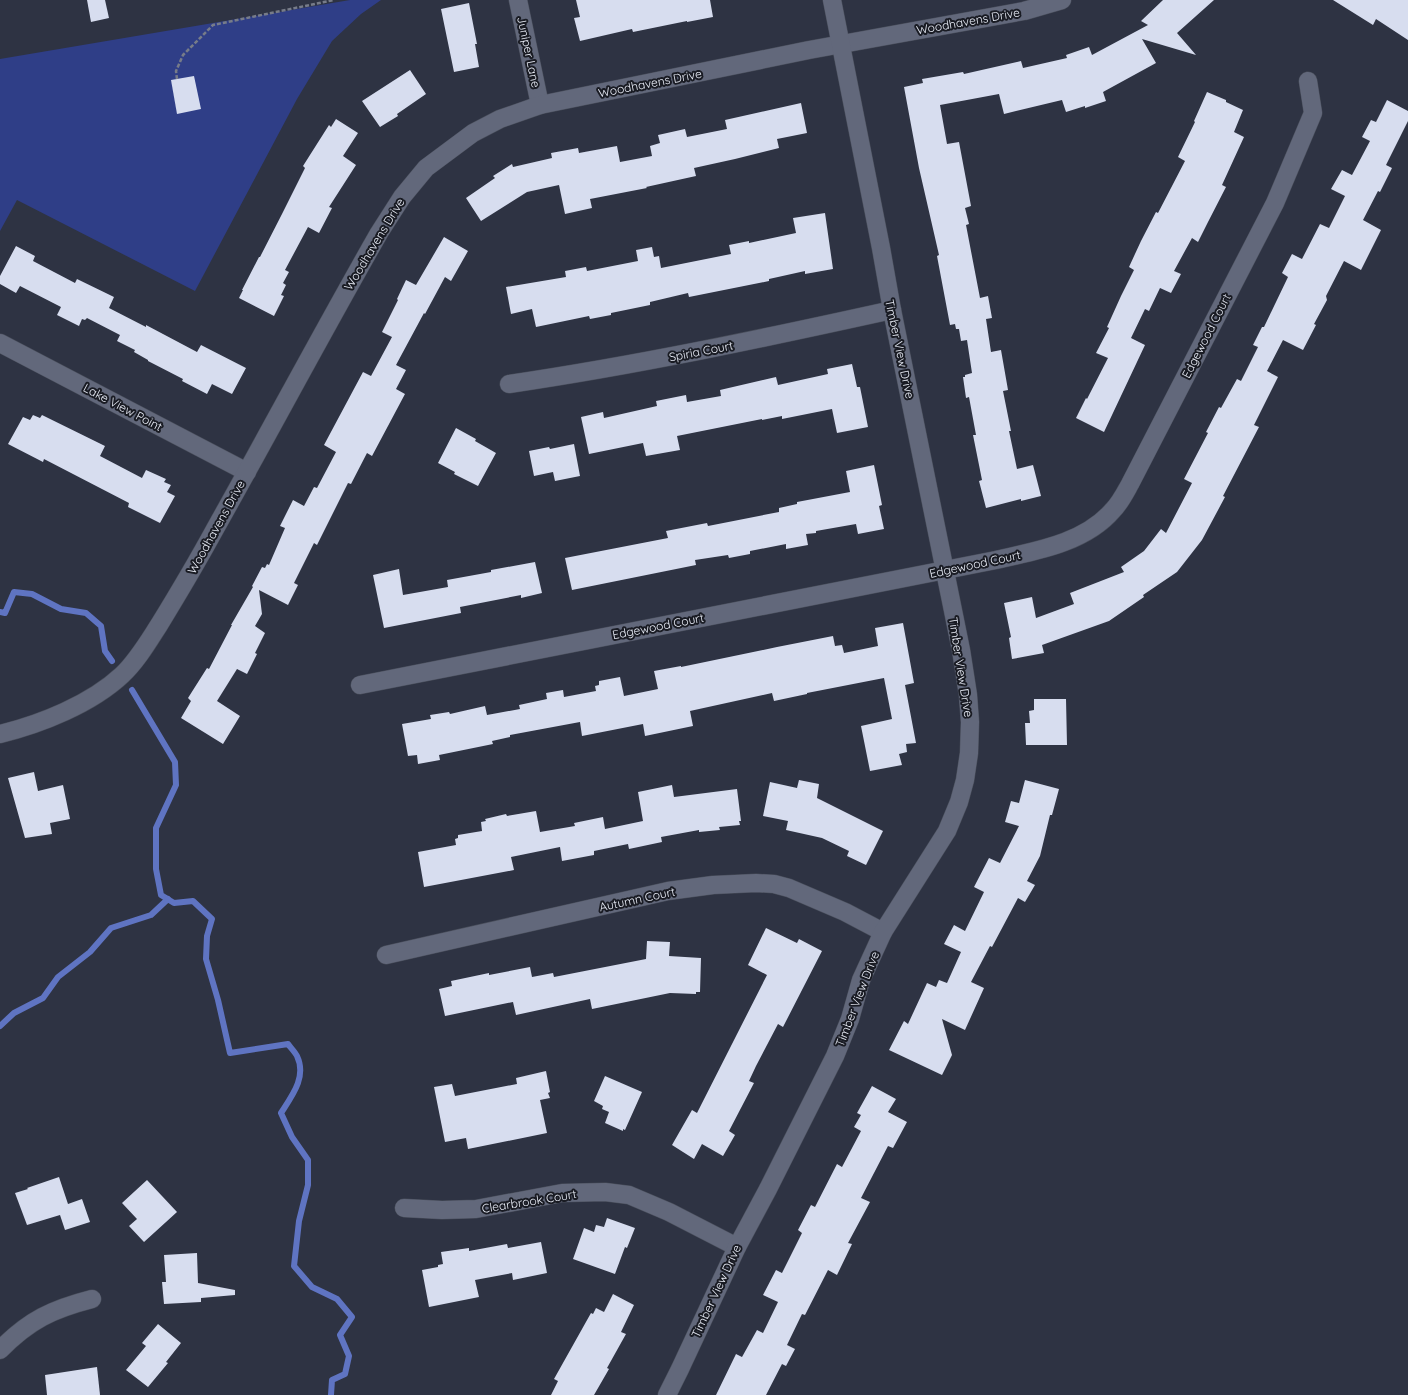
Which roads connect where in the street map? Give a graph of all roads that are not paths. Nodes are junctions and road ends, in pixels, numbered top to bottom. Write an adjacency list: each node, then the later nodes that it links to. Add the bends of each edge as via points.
1 (518, 0): 6 (street, Juniper Lane)
2 (832, 0): 4 (street, Timber View Drive)
3 (1062, 0): 4 (street, Woodhavens Drive, via 1024,11)
4 (841, 45): 6 (street, Woodhavens Drive); 7 (street, Timber View Drive)
5 (1308, 81): 11 (street, Edgewood Court, via 1313,113 1275,203 1149,448 1114,510 1079,536 1045,549)
6 (540, 105): 10 (street, Woodhavens Drive, via 500,119 474,133 426,168 402,197 353,278)
7 (892, 310): 9 (street, Spiria Court, via 744,343); 11 (street, Timber View Drive)
8 (0, 343): 10 (street, Lake View Point)
9 (509, 384)
10 (247, 472): 13 (street, Woodhavens Drive, via 181,590 144,648 123,675 79,704)
11 (944, 570): 12 (street, Edgewood Court); 14 (street, Timber View Drive, via 968,695 969,753 965,780 959,802 946,831)
12 (360, 685)
13 (0, 734)
14 (883, 932): 15 (street, Autumn Court, via 790,888 774,884 749,883 668,891); 17 (street, Timber View Drive, via 861,980 850,1019 835,1056)
15 (386, 955)
16 (404, 1208): 17 (street, Clearbrook Court, via 476,1209 562,1193 605,1192 629,1195 669,1212)
17 (737, 1247): 20 (street, Timber View Drive)
18 (92, 1299): 19 (street, via 63,1307 30,1324 13,1336)
19 (0, 1350)
20 (666, 1395)

